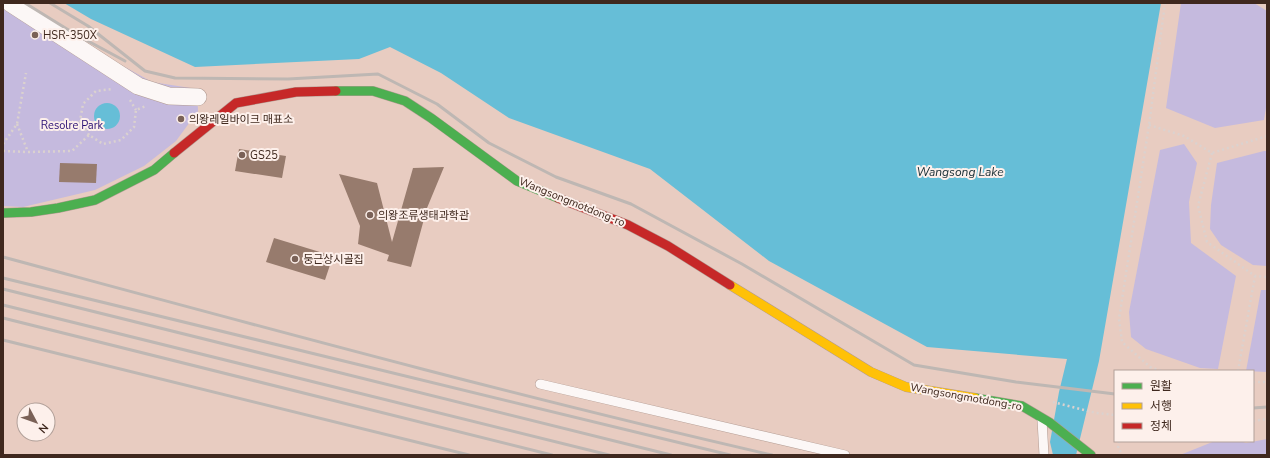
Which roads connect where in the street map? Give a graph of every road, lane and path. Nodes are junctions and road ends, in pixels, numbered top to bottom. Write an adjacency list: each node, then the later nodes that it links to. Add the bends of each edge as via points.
1 (10, 3): 6 (street, via 138,86)
2 (1166, 3): 10 (path)
3 (26, 73): 9 (path)
4 (118, 91): 11 (path, via 96,91 83,104 80,121)
5 (128, 96): 8 (path)
6 (169, 96): 7 (street); 8 (path)
7 (198, 97)
8 (136, 110): 11 (path, via 134,127 121,140 103,144)
9 (17, 124): 13 (path); 15 (path)
10 (1149, 125): 16 (path, via 1184,136); 20 (path, via 1119,319 1122,342)
11 (89, 135): 15 (path, via 72,151)
12 (1267, 136): 16 (path)
13 (3, 144)
14 (3, 151): 15 (path)
15 (28, 152)
16 (1212, 153): 18 (path, via 1198,206 1207,242)
17 (3, 212): 28 (street, Wangsongmotdong-ro, via 38,211 95,200 154,170 236,103 296,92 373,91 405,101 517,181 628,225 668,246 871,372 906,387 1022,406)
18 (1255, 276): 19 (path); 22 (path)
19 (1267, 277)
20 (1150, 367): 21 (path)
21 (1158, 370)
22 (1238, 370)
23 (1254, 382): 24 (path)
24 (1267, 382)
25 (540, 384): 33 (lane)
26 (1050, 401): 27 (path)
27 (1114, 415)
28 (1042, 417): 32 (street, Wangsongmotdong-ro); 34 (lane)
29 (1267, 419): 30 (path)
30 (1254, 421)
31 (1119, 442): 35 (path, via 1118,448)
32 (1090, 454)
33 (845, 455)
34 (1044, 455)
35 (1123, 455)

